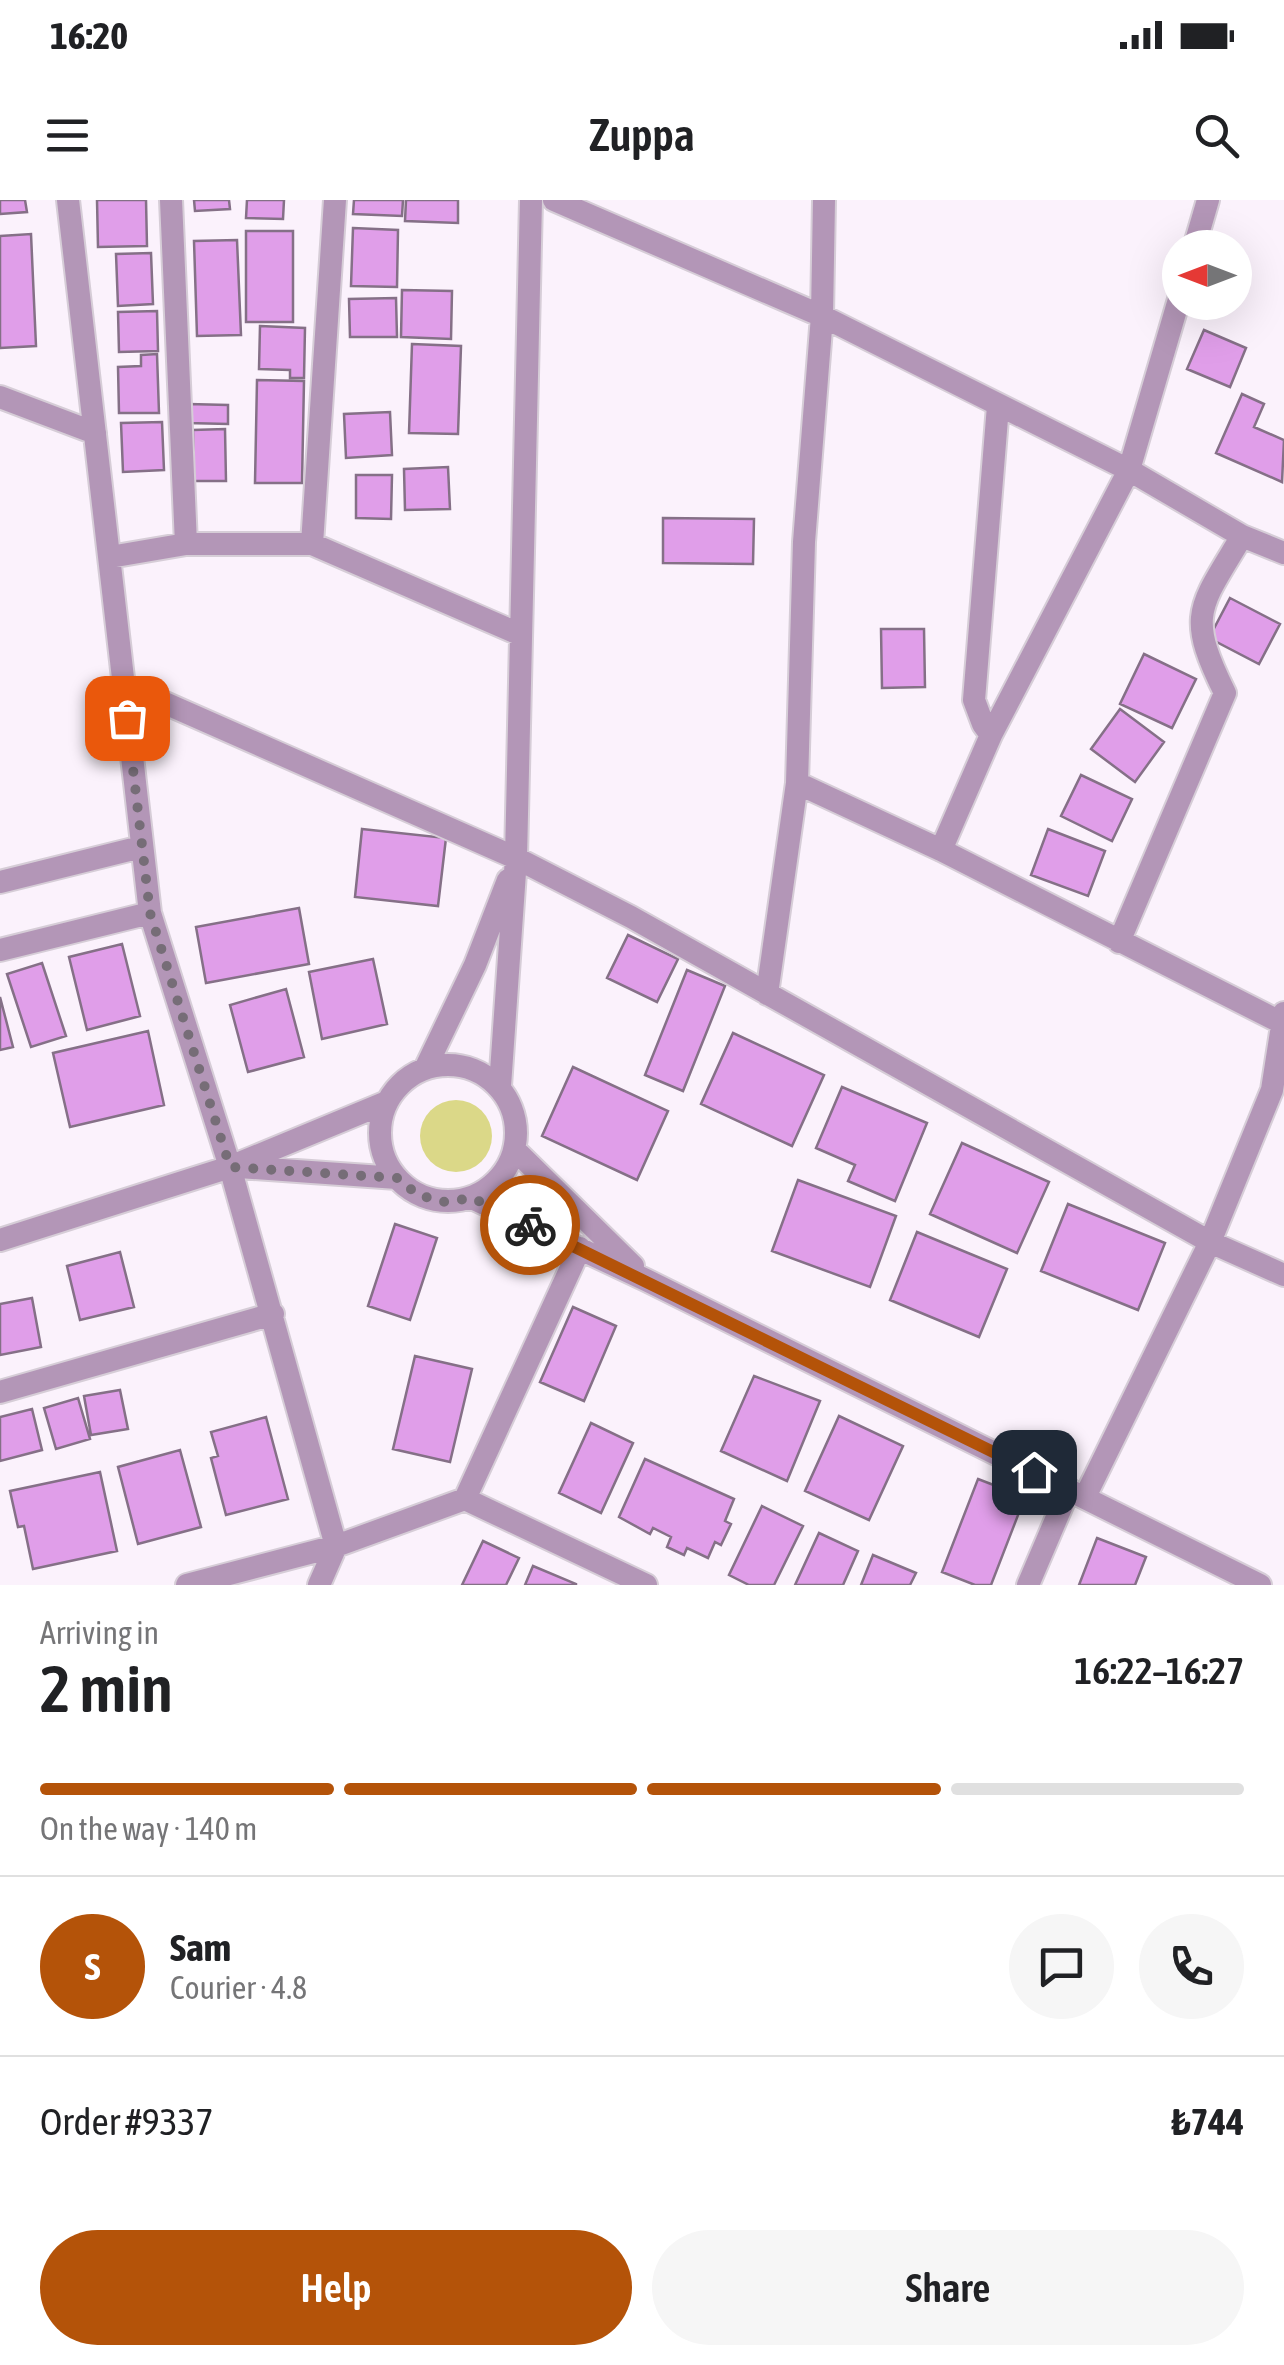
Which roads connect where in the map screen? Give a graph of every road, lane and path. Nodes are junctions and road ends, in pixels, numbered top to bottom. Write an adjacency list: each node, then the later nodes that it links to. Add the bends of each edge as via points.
1 (68, 200): 13 (street)
2 (171, 200): 16 (street)
3 (335, 200): 17 (street)
4 (531, 200): 20 (street)
5 (554, 200): 9 (street)
6 (824, 200): 9 (street)
7 (1208, 200): 8 (street)
8 (1199, 230)
9 (822, 316): 12 (street); 23 (street, via 804,542)
10 (1173, 320): 14 (street)
11 (0, 397): 13 (street)
12 (998, 406): 14 (street); 22 (street, via 974,700)
13 (95, 433): 19 (street)
14 (1129, 470): 15 (street); 22 (street)
15 (1242, 536): 18 (street); 29 (street, via 1206,596 1200,626 1225,693)
16 (186, 544): 17 (street); 19 (street)
17 (312, 544): 20 (street)
18 (1284, 553)
19 (110, 557): 21 (street)
20 (519, 634): 26 (street)
21 (124, 685): 24 (street); 26 (street)
22 (991, 736): 25 (street)
23 (797, 783): 25 (street); 31 (street)
24 (141, 847): 27 (street); 28 (street)
25 (941, 850): 29 (street)
26 (516, 858): 31 (street); 33 (street, via 475,966); 34 (street)
27 (0, 882)
28 (150, 913): 30 (street); 37 (street)
29 (1118, 942): 32 (street)
30 (0, 950)
31 (767, 994): 41 (street)
32 (1283, 1020): 41 (street, via 1272,1090)
33 (426, 1067): 34 (street, via 465,1066); 35 (street, via 403,1080)
34 (500, 1086): 36 (street, via 516,1116)
35 (387, 1102): 37 (street); 38 (street, via 380,1128 383,1155)
36 (515, 1150): 39 (street, via 491,1187); 44 (street)
37 (230, 1167): 38 (street); 40 (street); 45 (street)
38 (397, 1178): 39 (street, via 418,1195 445,1202)
39 (472, 1198): 42 (street)
40 (0, 1240)
41 (1210, 1242): 43 (street); 47 (street)
42 (580, 1248): 44 (street); 48 (street)
43 (1284, 1275)
44 (646, 1280): 47 (street)
45 (273, 1314): 46 (street); 49 (street)
46 (0, 1392)
47 (1077, 1494): 53 (street); 54 (street)
48 (465, 1499): 49 (street); 52 (street)
49 (336, 1546): 50 (street); 51 (street)
50 (187, 1585)
51 (319, 1585)
52 (646, 1585)
53 (1028, 1585)
54 (1260, 1585)

